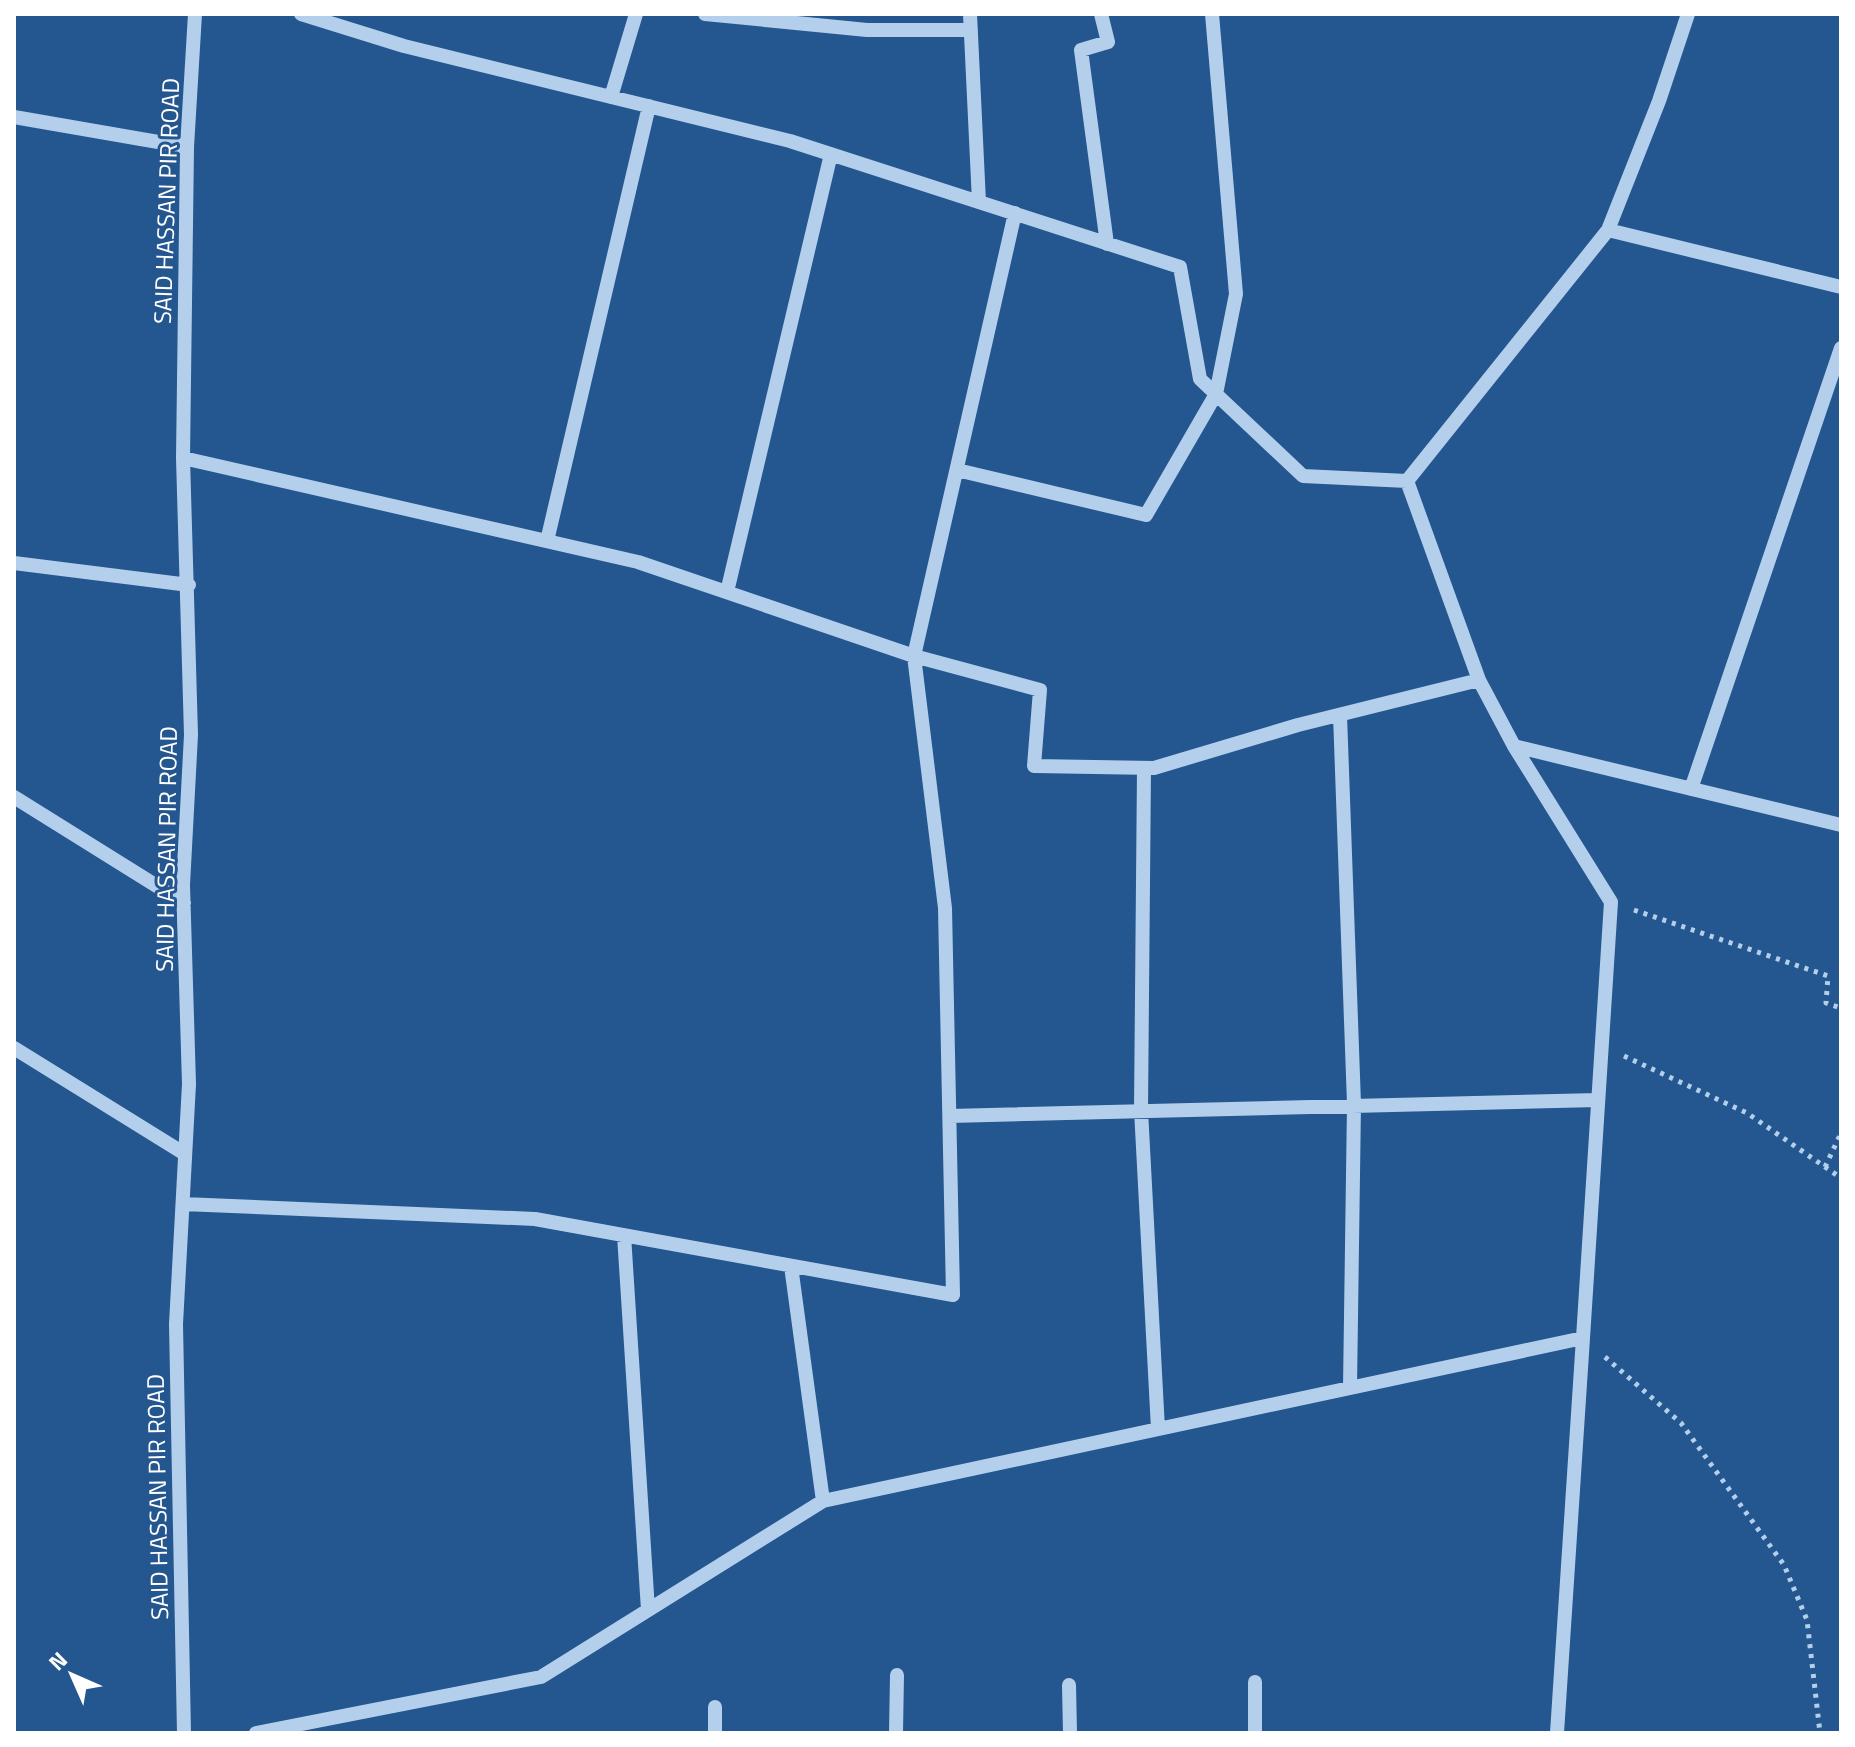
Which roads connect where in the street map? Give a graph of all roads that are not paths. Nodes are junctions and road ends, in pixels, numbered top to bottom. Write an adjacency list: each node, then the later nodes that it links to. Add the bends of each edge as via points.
1 (195, 14): 13 (street, SAID HASSAN PIR ROAD)
2 (301, 14): 10 (street, via 404,46)
3 (636, 14): 10 (street)
4 (705, 14): 9 (street, via 867,30)
5 (970, 14): 9 (street)
6 (1101, 14): 18 (street, via 1108,42 1081,50)
7 (1212, 14): 21 (street, via 1236,294)
8 (1688, 14): 17 (street)
9 (971, 30): 15 (street)
10 (611, 97): 11 (street)
11 (649, 106): 14 (street); 25 (street)
12 (14, 117): 13 (street)
13 (187, 147): 22 (street, SAID HASSAN PIR ROAD)
14 (831, 154): 15 (street); 28 (street)
15 (979, 202): 16 (street)
16 (1015, 213): 18 (street); 23 (street)
17 (1608, 230): 19 (street); 24 (street)
18 (1107, 244): 21 (street, via 1180,267 1200,379)
19 (1841, 287)
20 (1841, 348): 34 (street)
21 (1216, 394): 23 (street, via 1146,515); 24 (street, via 1303,476)
22 (183, 458): 25 (street); 27 (street, SAID HASSAN PIR ROAD)
23 (957, 470): 29 (street)
24 (1407, 481): 30 (street)
25 (547, 541): 28 (street, via 638,562)
26 (14, 563): 27 (street)
27 (189, 585): 37 (street, SAID HASSAN PIR ROAD, via 191,735)
28 (727, 592): 29 (street)
29 (914, 656): 33 (street, via 1040,690 1034,766); 42 (street, via 945,908)
30 (1479, 680): 31 (street); 32 (street)
31 (1340, 715): 33 (street); 40 (street)
32 (1514, 746): 34 (street); 39 (street, via 1611,902)
33 (1144, 768): 41 (street)
34 (1691, 789): 36 (street)
35 (14, 797): 37 (street)
36 (1841, 825)
37 (184, 903): 43 (street, SAID HASSAN PIR ROAD, via 189,1084)
38 (14, 1048): 43 (street)
39 (1598, 1100): 40 (street); 47 (street)
40 (1354, 1104): 41 (street); 48 (street)
41 (1141, 1110): 42 (street); 49 (street)
42 (950, 1116): 46 (street, via 953,1295)
43 (185, 1154): 44 (street, SAID HASSAN PIR ROAD)
44 (183, 1204): 45 (street, via 535,1219); 56 (street, SAID HASSAN PIR ROAD, via 176,1324)
45 (624, 1235): 46 (street); 51 (street)
46 (791, 1266): 50 (street)
47 (1583, 1338): 48 (street); 62 (street)
48 (1350, 1388): 49 (street)
49 (1158, 1429): 50 (street)
50 (823, 1501): 51 (street)
51 (648, 1610): 57 (street, via 541,1677)
52 (897, 1675): 59 (street)
53 (1255, 1682): 61 (street)
54 (1069, 1685): 60 (street)
55 (715, 1707): 58 (street)
56 (184, 1733)
57 (256, 1733)
58 (715, 1733)
59 (896, 1733)
60 (1070, 1733)
61 (1255, 1733)
62 (1557, 1733)

